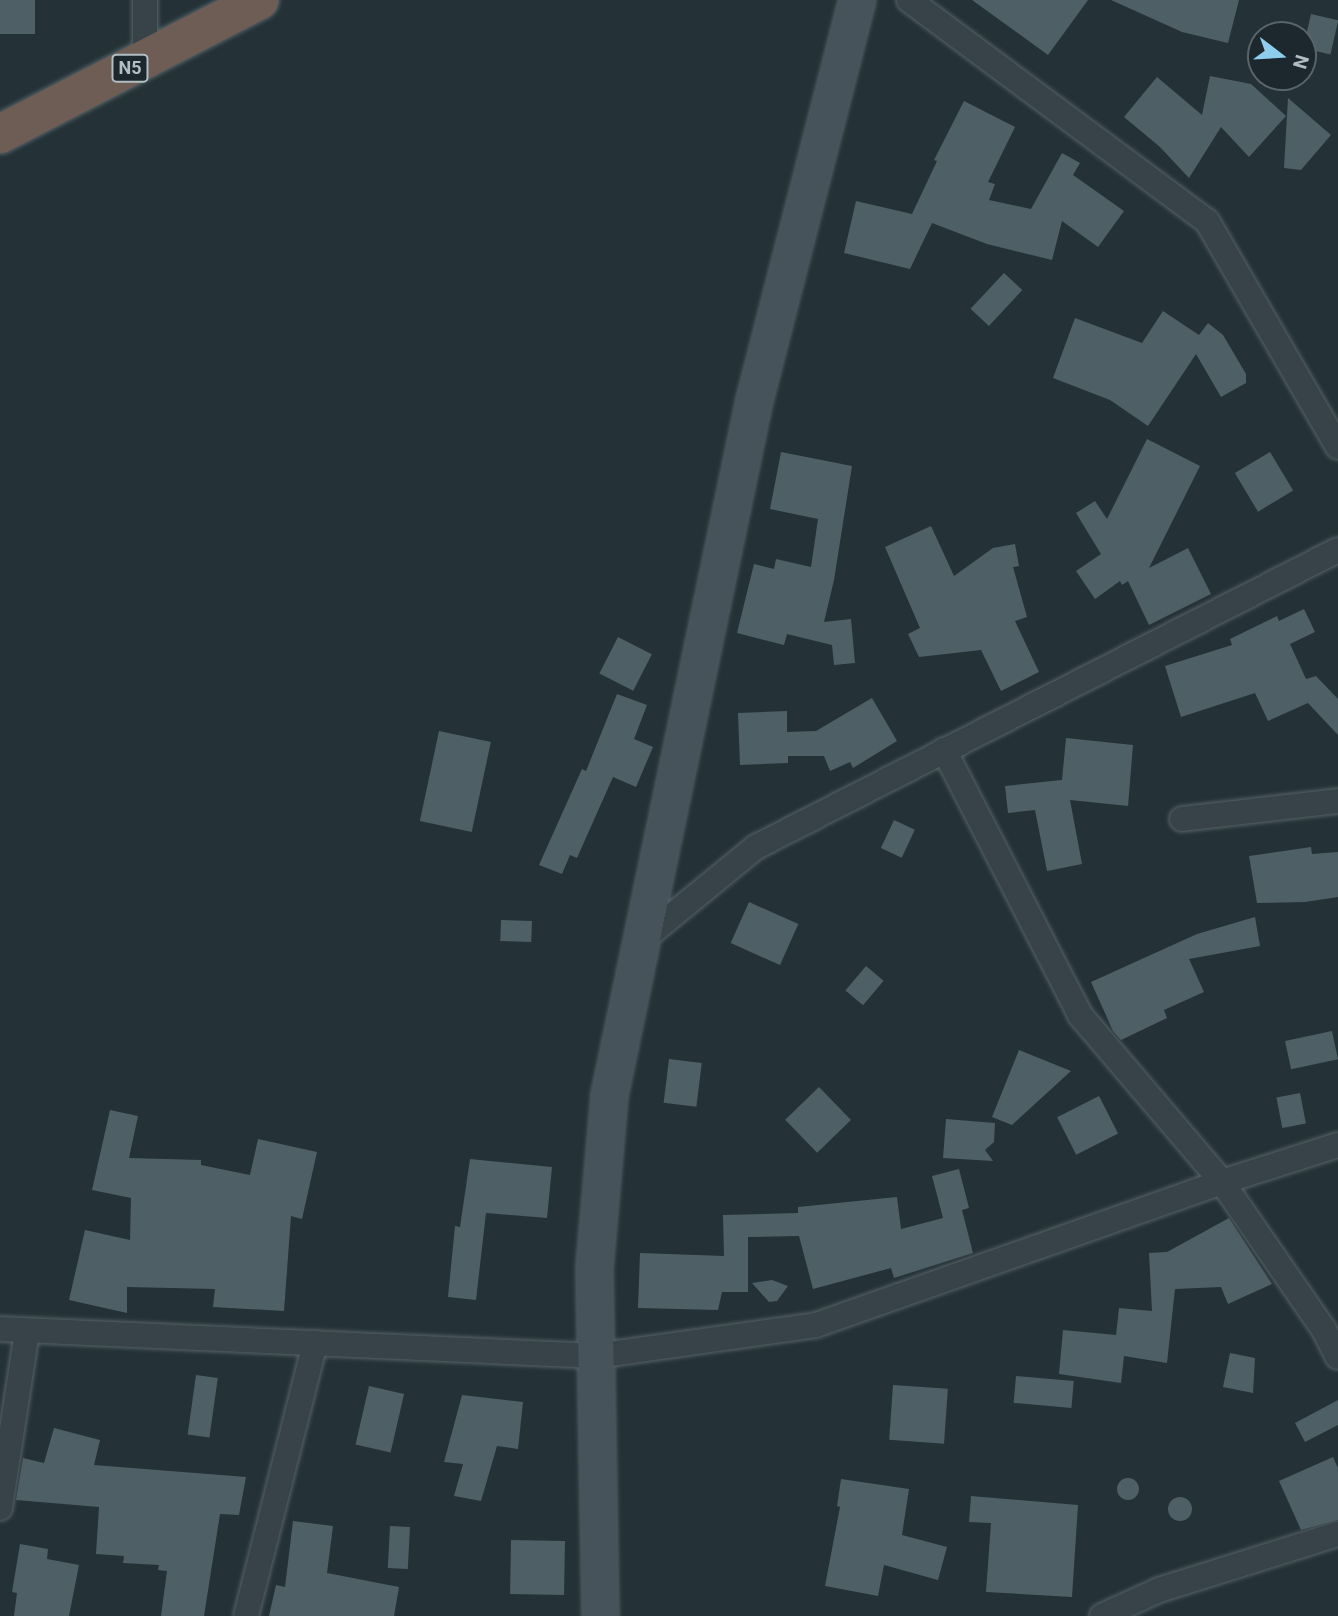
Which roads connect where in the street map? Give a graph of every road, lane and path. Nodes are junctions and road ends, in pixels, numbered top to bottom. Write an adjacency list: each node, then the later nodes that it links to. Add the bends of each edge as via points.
1 (145, 0): 5 (street)
2 (260, 0): 5 (highway, N5)
3 (857, 0): 12 (street, via 754,400)
4 (909, 0): 7 (street, via 1207,221)
5 (145, 60): 6 (highway, N5)
6 (0, 134)
7 (1338, 447)
8 (1338, 550): 9 (street)
9 (944, 750): 12 (street, via 756,847); 14 (street, via 1080,1015)
10 (1338, 801): 11 (street)
11 (1182, 819)
12 (641, 941): 18 (street, via 609,1095 594,1267)
13 (1338, 1145): 14 (street)
14 (1222, 1182): 18 (street, via 816,1325); 19 (street)
15 (0, 1329): 16 (street)
16 (27, 1331): 17 (street); 20 (street)
17 (315, 1343): 18 (street); 22 (street)
18 (596, 1356): 23 (street)
19 (1338, 1357)
20 (0, 1508)
21 (1338, 1534): 24 (street, via 1159,1590)
22 (246, 1616)
23 (600, 1616)
24 (1102, 1616)

